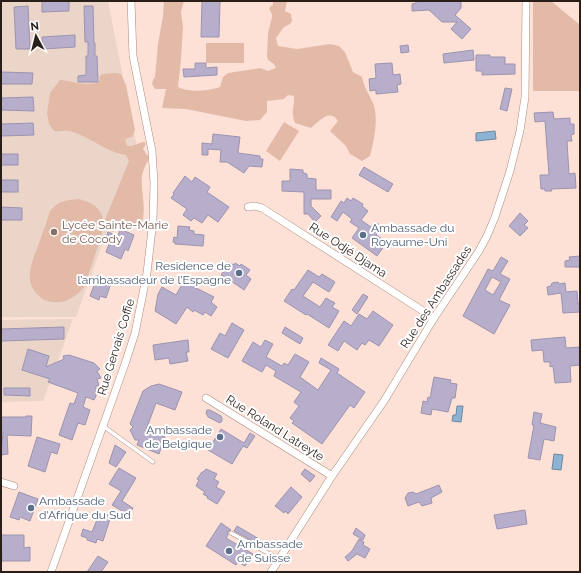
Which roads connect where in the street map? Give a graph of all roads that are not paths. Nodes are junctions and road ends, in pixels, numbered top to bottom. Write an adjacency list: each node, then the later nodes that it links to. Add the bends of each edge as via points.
1 (131, 1): 6 (street, Rue Gervais Coffie, via 133,56 154,165 153,220 147,273 135,333)
2 (526, 1): 4 (street, Rue des Ambassades, via 525,97 510,171 495,217 480,251)
3 (248, 208): 4 (street, Rue Odjé Djama, via 262,208)
4 (434, 318): 8 (street, Rue des Ambassades, via 384,401)
5 (206, 398): 8 (street, Rue Roland Latreyte)
6 (103, 426): 7 (lane); 13 (street, Rue Gervais Coffie)
7 (153, 462)
8 (332, 476): 12 (street, Rue des Ambassades)
9 (1, 482): 10 (street)
10 (14, 486)
11 (231, 533): 12 (lane)
12 (279, 559): 14 (street, Rue des Ambassades)
13 (51, 572)
14 (271, 572)

